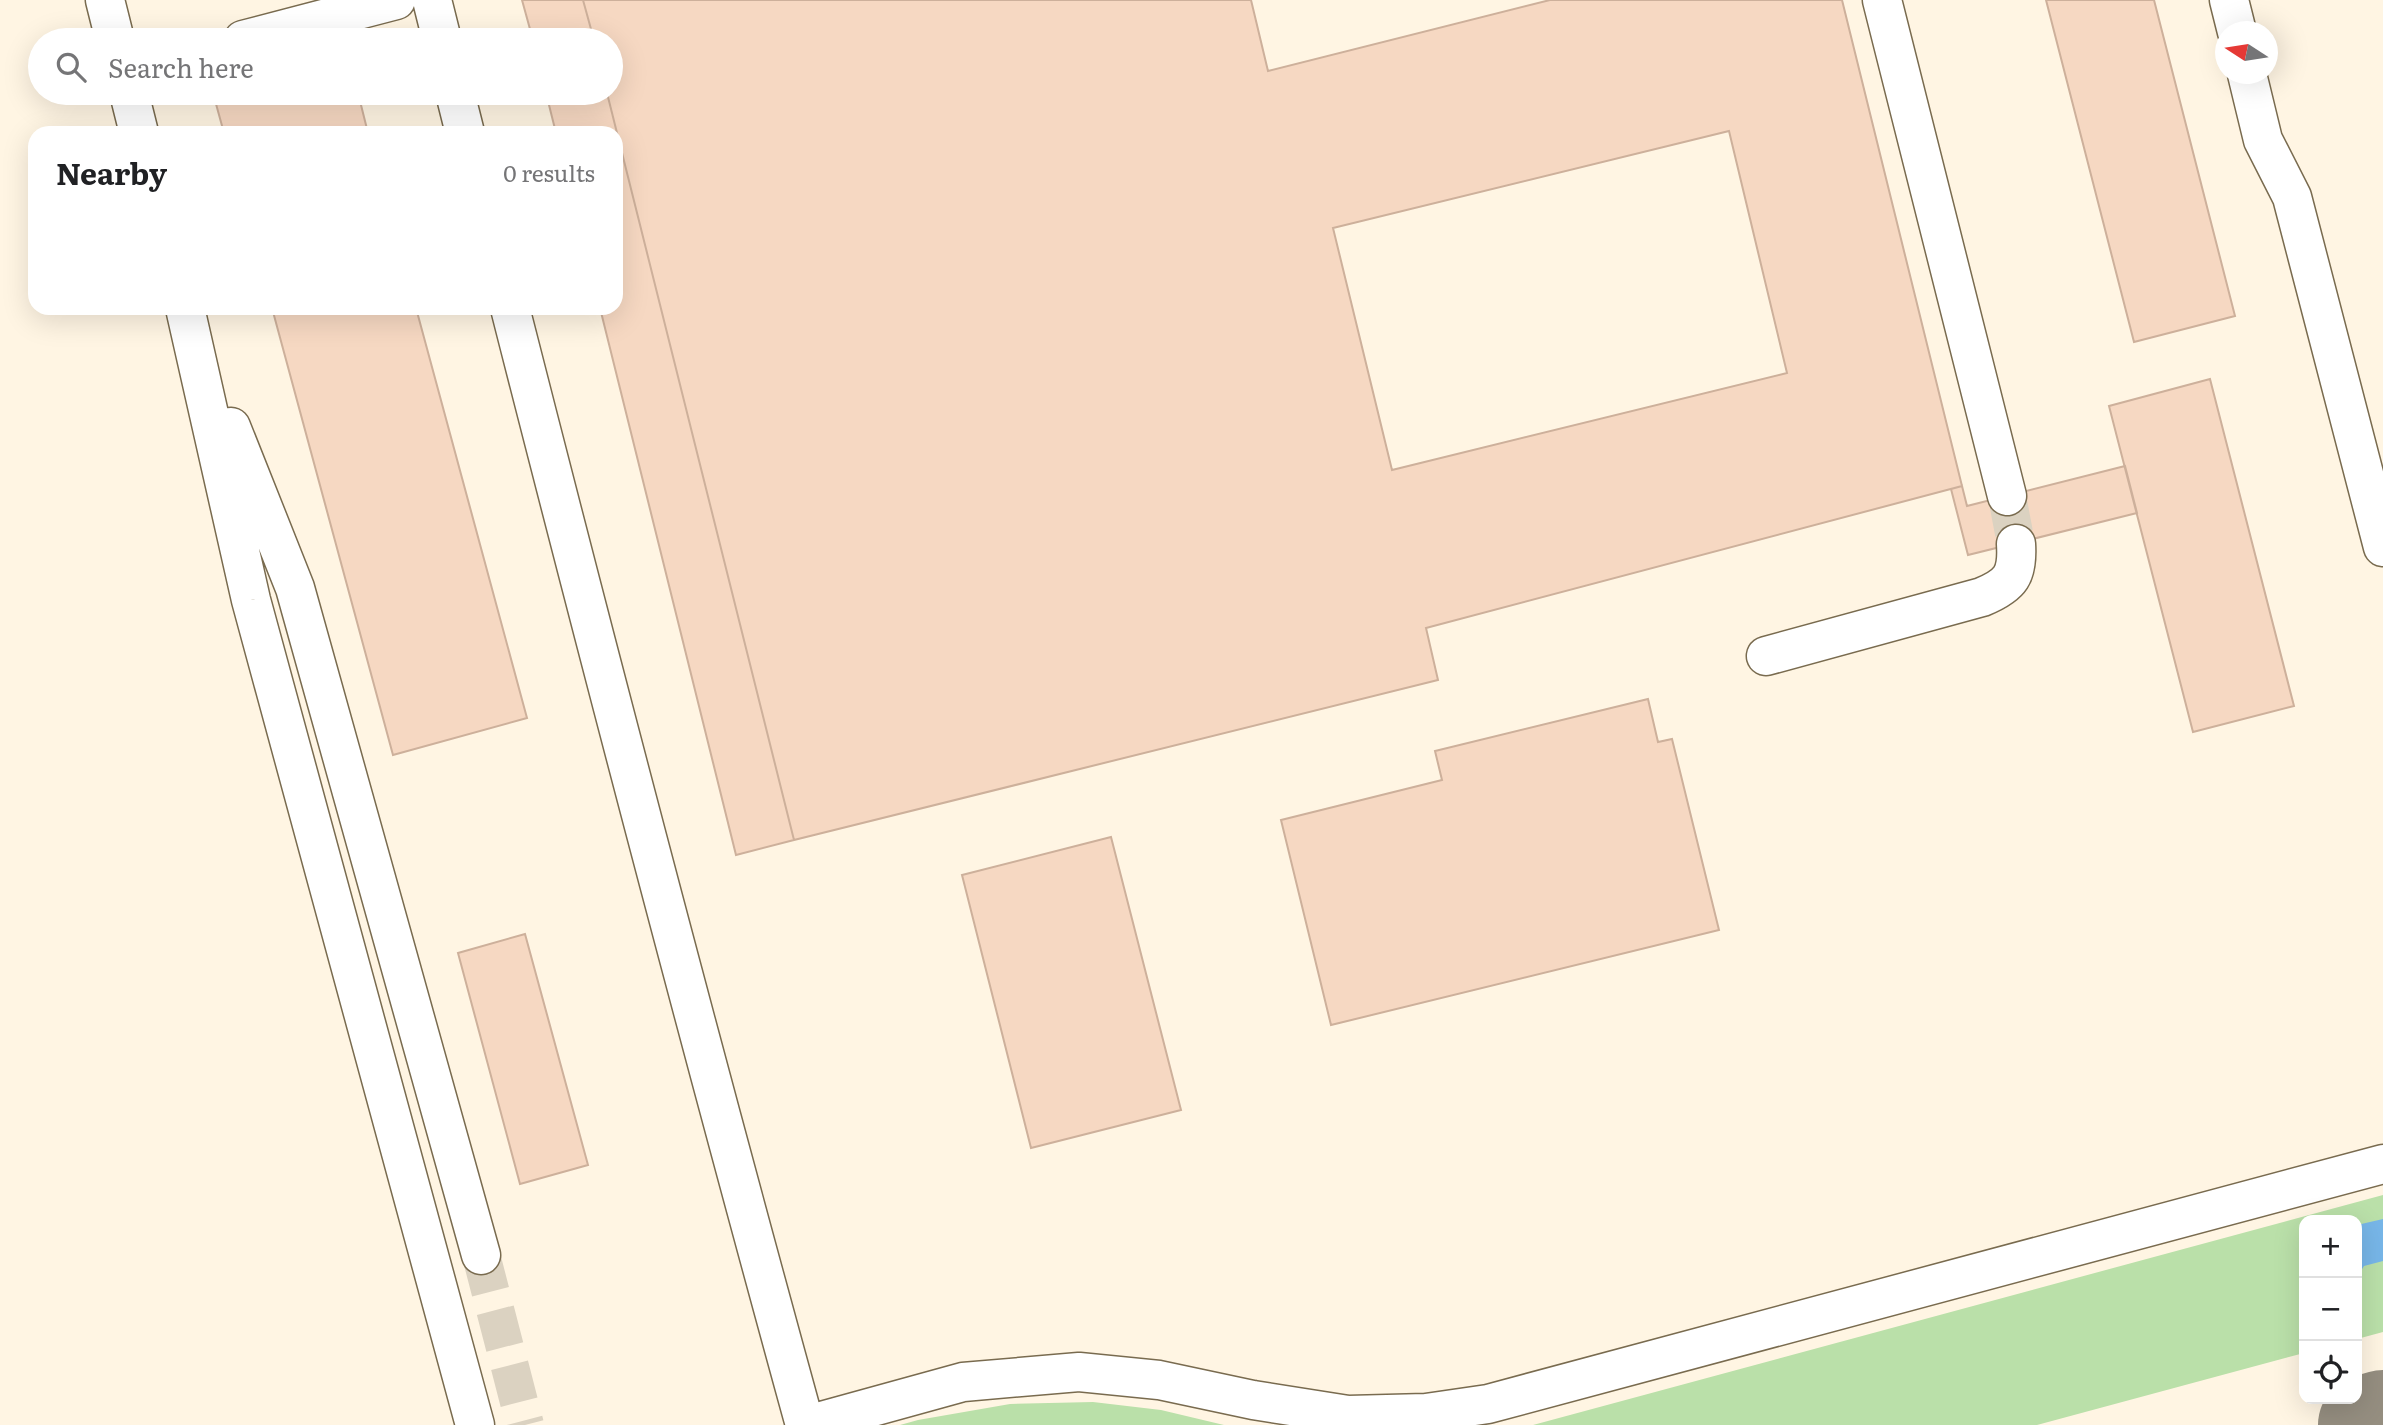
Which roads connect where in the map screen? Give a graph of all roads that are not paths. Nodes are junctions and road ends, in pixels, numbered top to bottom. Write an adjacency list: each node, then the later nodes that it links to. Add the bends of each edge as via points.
1 (104, 0): 7 (lane)
2 (396, 0): 8 (lane)
3 (432, 0): 9 (lane)
4 (1882, 0): 18 (lane)
5 (2229, 0): 6 (lane)
6 (2234, 21)
7 (112, 28)
8 (289, 28)
9 (439, 28)
10 (2249, 84): 20 (lane, via 2263,140 2292,197)
11 (132, 105): 13 (lane)
12 (458, 105): 14 (lane)
13 (137, 126)
14 (463, 126)
15 (187, 315): 24 (lane, via 251,600)
16 (188, 315): 23 (lane, via 295,589)
17 (512, 315): 25 (lane, via 610,701)
18 (2007, 496)
19 (2016, 544): 21 (lane, via 2013,576 2002,589)
20 (2383, 547)
21 (1766, 656)
22 (2383, 1164): 25 (lane, via 1488,1404 1426,1413 1348,1415 1159,1380 1079,1372 963,1382)
23 (481, 1255)
24 (475, 1425)
25 (806, 1425)

